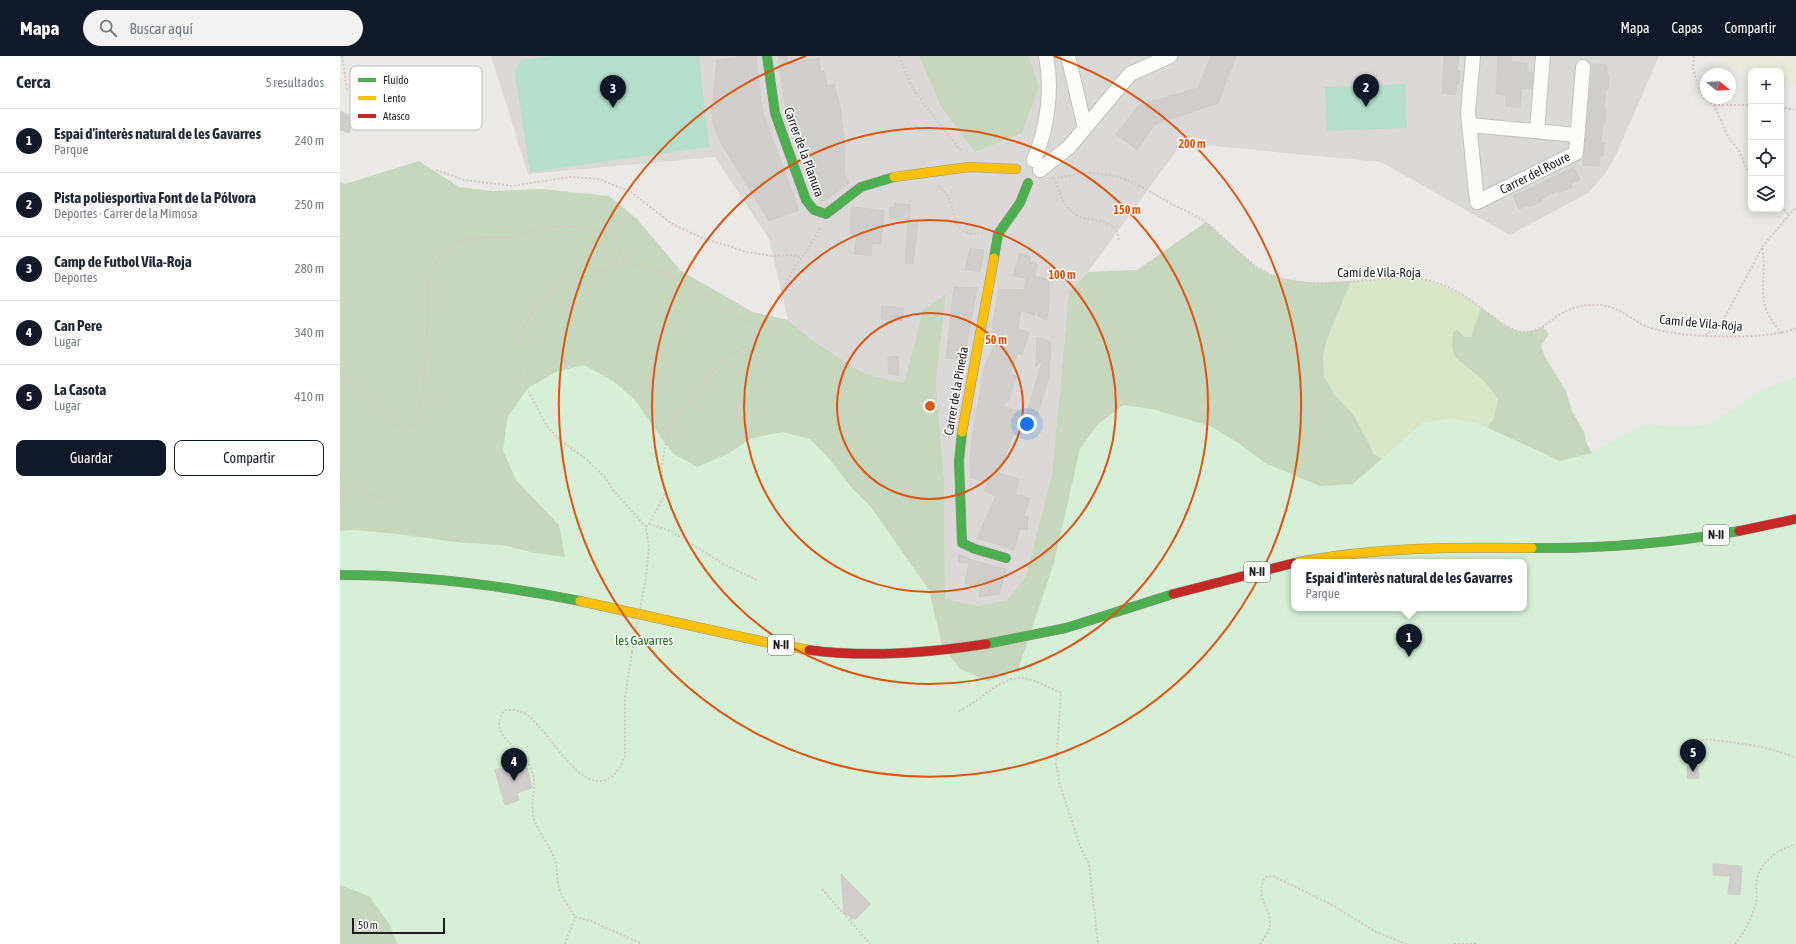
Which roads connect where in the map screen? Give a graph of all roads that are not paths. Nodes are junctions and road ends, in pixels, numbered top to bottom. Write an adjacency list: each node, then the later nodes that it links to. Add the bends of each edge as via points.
1 (767, 56): 13 (main road, Carrer de la Planura, via 772,101 811,208 826,214 850,194 874,182 925,171 970,167)
2 (1046, 56): 12 (street, via 1049,78 1048,106)
3 (1068, 56): 9 (street)
4 (1473, 56): 8 (street, via 1468,113)
5 (1544, 56): 10 (street)
6 (1166, 57): 9 (street, via 1130,74)
7 (1583, 67): 11 (street, Carrer del Roure)
8 (1470, 126): 10 (street, Carrer del Roure); 11 (street, Carrer del Roure, via 1477,202 1576,153)
9 (1085, 128): 12 (street, via 1069,147)
10 (1537, 131): 11 (street, Carrer del Roure)
11 (1578, 134)
12 (1038, 168): 13 (street, via 1023,160); 14 (street, via 1035,181)
13 (1016, 169): 14 (street, via 1020,180)
14 (1028, 183): 16 (main road, Carrer de la Pineda, via 1020,203 999,233 962,430 959,461 962,543)
15 (1796, 519): 17 (main road, N-II, via 1756,529 1668,542 1571,548 1381,550)
16 (1006, 558)
17 (1319, 559)
18 (1291, 564): 19 (main road, N-II, via 1220,580 1043,634 970,647 899,653 839,653 783,646 589,602 504,586 386,574)
19 (340, 575)

